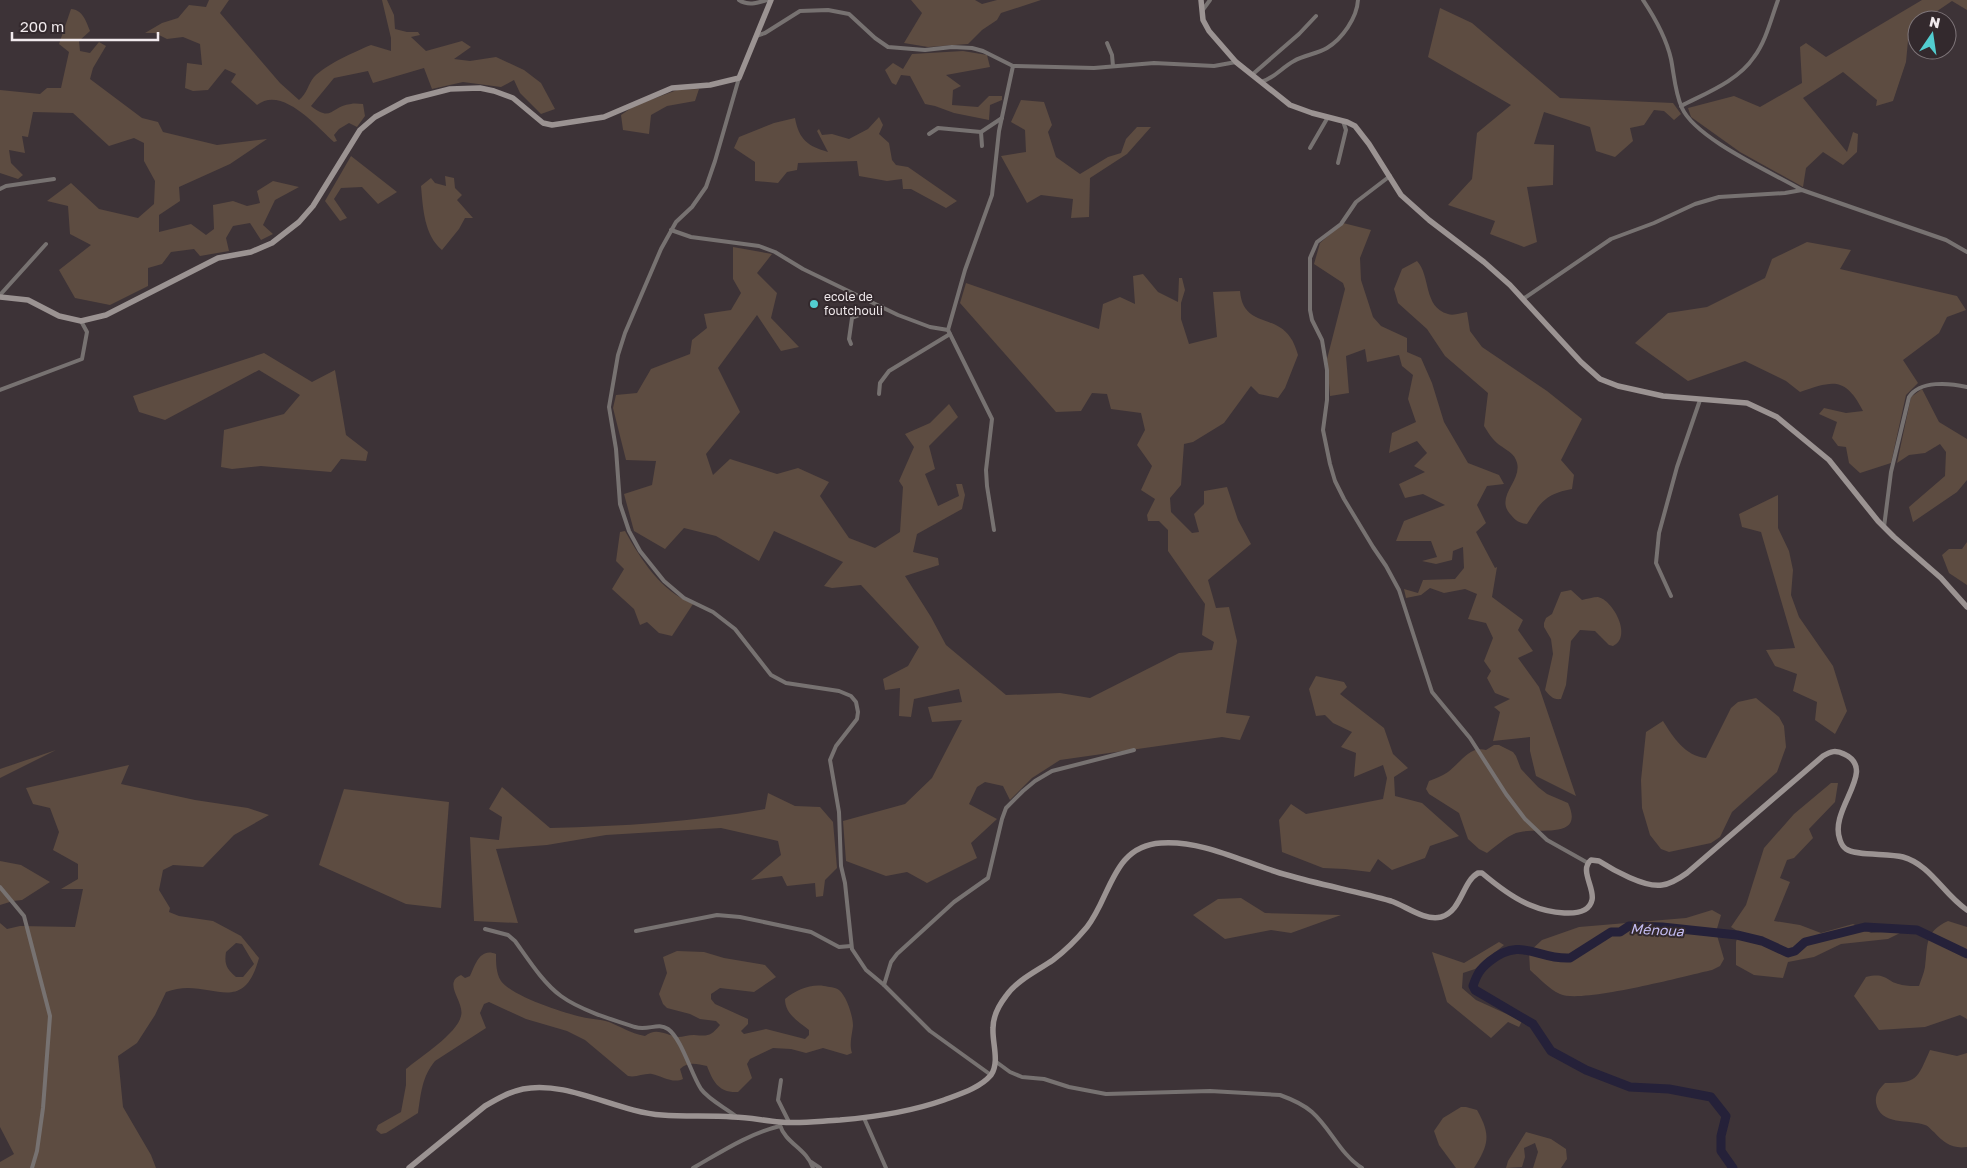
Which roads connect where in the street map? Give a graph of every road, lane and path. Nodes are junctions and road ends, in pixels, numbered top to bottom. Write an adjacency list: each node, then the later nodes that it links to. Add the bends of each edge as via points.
1 (739, 0): 2 (street, via 752,4)
2 (769, 0): 10 (street)
3 (1201, 0): 8 (street)
4 (1210, 0): 8 (street)
5 (1358, 0): 17 (street, via 1353,19 1329,47 1293,61 1272,79)
6 (1643, 0): 18 (street, via 1666,43)
7 (1778, 0): 18 (street, via 1753,59 1736,75)
8 (1202, 11): 12 (street, via 1209,30)
9 (1316, 16): 15 (street)
10 (756, 36): 13 (street, via 800,11 828,10 849,14 888,47 925,50 972,48); 16 (street)
11 (1106, 42): 14 (street)
12 (1236, 62): 14 (street, via 1214,66 1154,63); 15 (street)
13 (1013, 66): 14 (street, via 1075,69); 20 (street)
14 (1113, 66)
15 (1253, 74): 17 (street)
16 (739, 78): 31 (street, via 706,188); 37 (street, via 710,85 672,88 604,117 552,125 543,123 513,98 480,88 450,89 402,102 360,130 313,206 274,242 251,252 218,258 106,315)
17 (1261, 82): 19 (street, via 1290,105)
18 (1681, 106): 30 (street, via 1691,120 1715,140)
19 (1328, 117): 21 (street); 25 (street)
20 (1002, 118): 22 (street); 38 (street, via 992,196 965,270)
21 (1343, 121): 26 (street, via 1346,130); 27 (street, via 1359,130)
22 (982, 132): 23 (street, via 938,128); 24 (street)
23 (929, 134)
24 (982, 146)
25 (1310, 148)
26 (1338, 163)
27 (1390, 176): 35 (street, via 1396,190 1408,202 1474,253); 49 (street, via 1356,202 1341,224 1317,242 1310,258 1310,310 1322,340 1327,370 1323,430 1330,464 1344,499 1399,590 1432,692 1470,738 1525,820 1547,840)
28 (54, 179): 29 (street)
29 (0, 189)
30 (1802, 190): 33 (street, via 1946,240); 35 (street, via 1719,197 1695,204 1611,239)
31 (671, 230): 36 (street, via 686,236 770,249 803,269); 54 (street, via 625,333 611,391 610,417 620,504 628,530 664,581 684,598 713,612 734,629 771,675 786,683 840,691 856,702 857,719 836,746 830,760 839,812 841,866)
32 (46, 244): 34 (street)
33 (1967, 252)
34 (0, 296): 37 (street, via 28,300 59,316)
35 (1522, 299): 43 (street, via 1600,379 1640,392)
36 (882, 306): 38 (street, via 930,328); 39 (street, via 852,318)
37 (81, 321): 41 (street, via 87,332 82,359)
38 (949, 332): 42 (street, via 889,371 880,383); 45 (street, via 992,420 986,470)
39 (851, 344)
40 (1967, 387): 44 (street, via 1924,386 1909,396 1891,472)
41 (0, 390)
42 (879, 394)
43 (1700, 400): 44 (street, via 1747,403 1777,417 1829,460); 46 (street, via 1659,533 1656,563)
44 (1884, 527): 47 (street, via 1941,578)
45 (994, 530)
46 (1671, 596)
47 (1967, 607)
48 (1134, 750): 55 (street, via 1052,771 1014,799 1002,819 988,878 954,902 897,954)
49 (1588, 863): 51 (street, via 1599,861 1648,884 1670,883 1693,868 1823,756 1838,751 1854,760 1857,768 1854,787 1838,819 1837,829 1843,846 1852,851 1915,861); 56 (street, via 1593,896 1588,908 1580,912 1555,912 1529,905 1478,873 1471,878 1452,909 1440,917 1431,917 1388,901 1285,875 1205,848 1170,843 1149,845 1132,854 1114,874 1096,914 1073,942 1006,995 993,1024)
50 (0, 887): 64 (street, via 24,916 50,1016 44,1108)
51 (1967, 910)
52 (485, 929): 59 (street, via 508,935 515,941 553,990 566,999 634,1026 646,1029 659,1026 670,1030 701,1088)
53 (636, 931): 54 (street, via 717,915 811,932 839,947)
54 (851, 946): 55 (street, via 862,966)
55 (884, 985): 57 (street, via 930,1031)
56 (995, 1061): 57 (street); 70 (street, via 1022,1077 1106,1094 1210,1091 1280,1095 1312,1112 1349,1159)
57 (990, 1075): 60 (street, via 975,1087 932,1104 896,1114)
58 (782, 1080): 61 (street, via 778,1100)
59 (737, 1117): 62 (street); 65 (street, via 654,1114 557,1090 523,1089 485,1106)
60 (864, 1118): 61 (street); 69 (street)
61 (789, 1122): 62 (street)
62 (780, 1124): 63 (street, via 788,1139); 66 (street, via 721,1150)
63 (811, 1162): 67 (street); 68 (street)
64 (32, 1168)
65 (409, 1168)
66 (693, 1168)
67 (813, 1168)
68 (820, 1168)
69 (886, 1168)
70 (1362, 1168)

